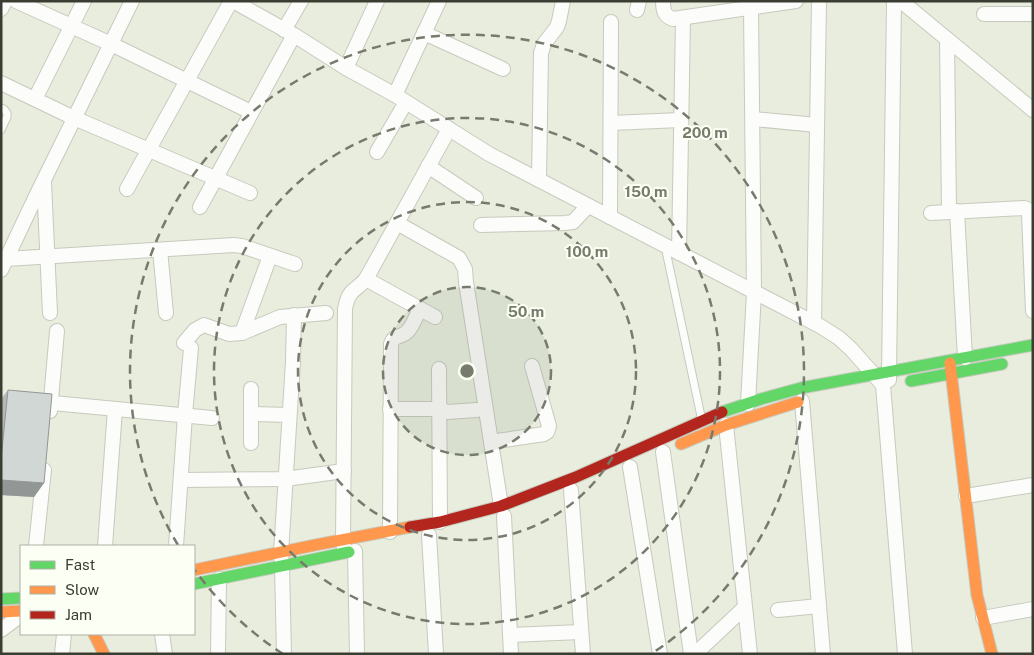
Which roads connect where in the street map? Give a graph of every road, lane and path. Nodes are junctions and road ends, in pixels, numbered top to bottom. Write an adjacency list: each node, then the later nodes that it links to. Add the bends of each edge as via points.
1 (5, 1): 17 (street)
2 (16, 1): 22 (street)
3 (84, 1): 22 (street)
4 (132, 1): 26 (street)
5 (301, 1): 23 (street)
6 (439, 1): 24 (street)
7 (562, 1): 48 (street, via 557,27 541,53)
8 (663, 1): 20 (street, via 663,11 668,18)
9 (796, 1): 16 (street)
10 (819, 1): 40 (street)
11 (894, 1): 85 (street)
12 (239, 3): 23 (street); 29 (street)
13 (373, 3): 27 (street)
14 (907, 4): 25 (street)
15 (709, 8): 16 (street); 20 (street)
16 (751, 8): 37 (street)
17 (1, 9)
18 (984, 14): 19 (street)
19 (1033, 14)
20 (683, 18): 38 (street)
21 (612, 22): 39 (street)
22 (71, 26): 26 (street); 31 (street)
23 (289, 32): 27 (street); 35 (street)
24 (424, 33): 28 (street); 32 (street)
25 (947, 39): 34 (street); 54 (street)
26 (111, 44): 29 (street); 36 (street)
27 (346, 68): 32 (street)
28 (503, 69)
29 (187, 81): 35 (street); 43 (street)
30 (1, 83): 31 (street)
31 (35, 99): 36 (street)
32 (401, 99): 41 (street); 44 (street)
33 (1, 108): 42 (lane, via 7,113)
34 (1033, 110)
35 (252, 112): 46 (street)
36 (74, 118): 43 (street); 47 (street)
37 (753, 119): 40 (street); 67 (street)
38 (681, 120): 39 (street); 61 (street)
39 (611, 122): 56 (street)
40 (817, 125): 75 (street)
41 (449, 129): 45 (street); 48 (street)
42 (1, 130)
43 (149, 150): 46 (street); 49 (street)
44 (376, 152)
45 (428, 166): 51 (street); 57 (street)
46 (216, 178): 50 (street); 53 (street)
47 (44, 180): 63 (street); 64 (street)
48 (539, 180): 52 (street)
49 (127, 189)
50 (250, 193)
51 (476, 198)
52 (588, 206): 56 (street); 58 (street, via 572,222)
53 (200, 207)
54 (953, 212): 55 (street); 69 (street, via 1028,209); 79 (street)
55 (931, 213)
56 (610, 217): 59 (street)
57 (397, 223): 66 (street); 102 (street, via 459,258 464,269)
58 (481, 225)
59 (665, 245): 61 (street); 99 (lane)
60 (160, 250): 62 (street, via 234,245); 63 (street); 71 (street)
61 (679, 253): 67 (street)
62 (270, 256): 65 (street); 77 (street)
63 (47, 257): 64 (street); 70 (street)
64 (4, 264)
65 (295, 264)
66 (366, 278): 68 (street); 107 (street, via 350,292 345,309)
67 (754, 292): 75 (street); 90 (street)
68 (420, 309): 74 (street); 92 (street, via 407,333 392,340)
69 (1033, 311)
70 (50, 313)
71 (166, 313)
72 (326, 313): 73 (street)
73 (294, 315): 77 (street, via 280,317); 96 (street)
74 (435, 317)
75 (814, 323): 85 (street, via 839,338)
76 (57, 331): 89 (street)
77 (242, 334): 97 (street, via 229,334 204,325 195,330 188,345)
78 (1033, 346): 79 (main road)
79 (965, 358): 80 (main road)
80 (950, 361): 84 (main road); 85 (main road)
81 (1015, 362): 84 (main road)
82 (532, 366): 102 (street, via 548,432)
83 (440, 369): 93 (street)
84 (951, 374): 85 (main road); 113 (main road)
85 (882, 380): 90 (main road, via 801,388); 156 (street)
86 (250, 388): 95 (street)
87 (806, 400): 101 (main road); 128 (street)
88 (31, 401): 89 (street)
89 (51, 403): 91 (street); 100 (street)
90 (748, 404): 99 (main road)
91 (115, 409): 97 (street); 119 (street)
92 (390, 409): 93 (street); 117 (street)
93 (440, 409): 94 (street, via 447,412); 116 (street)
94 (477, 410)
95 (251, 414): 96 (street); 103 (street)
96 (289, 415): 108 (street)
97 (185, 416): 98 (street); 109 (street)
98 (212, 418)
99 (702, 421): 114 (main road)
100 (49, 422)
101 (726, 425): 104 (main road); 129 (street)
102 (491, 442): 114 (street)
103 (251, 443)
104 (657, 455): 152 (street)
105 (45, 460): 118 (street)
106 (629, 467): 151 (street)
107 (344, 470): 108 (street); 121 (street)
108 (285, 479): 109 (street); 122 (street)
109 (181, 480): 120 (street)
110 (597, 480): 112 (main road)
111 (1033, 485): 113 (street)
112 (571, 490): 114 (main road); 137 (street)
113 (966, 496): 135 (main road, via 977,595)
114 (502, 511): 115 (main road); 116 (main road); 141 (street)
115 (468, 526)
116 (433, 532): 117 (main road); 148 (street)
117 (392, 539): 121 (main road)
118 (36, 545)
119 (105, 545)
120 (176, 545)
121 (352, 548): 122 (main road); 147 (street)
122 (282, 559): 123 (main road); 124 (main road); 146 (street)
123 (195, 570)
124 (219, 579): 125 (main road); 145 (street)
125 (195, 584)
126 (20, 598): 127 (main road)
127 (1, 599)
128 (819, 606): 131 (street); 155 (street)
129 (744, 608): 153 (street); 154 (street)
130 (1033, 609): 135 (street)
131 (778, 610)
132 (20, 611): 133 (main road)
133 (1, 612)
134 (20, 616): 136 (street)
135 (983, 618): 157 (main road)
136 (1, 630)
137 (581, 632): 141 (street); 150 (street)
138 (64, 635): 142 (street)
139 (94, 635): 143 (main road)
140 (162, 635): 144 (street)
141 (510, 635): 149 (street)
142 (62, 654)
143 (104, 654)
144 (165, 654)
145 (218, 654)
146 (284, 654)
147 (357, 654)
148 (436, 654)
149 (511, 654)
150 (582, 654)
151 (660, 654)
152 (691, 654)
153 (695, 654)
154 (750, 654)
155 (823, 654)
156 (905, 654)
157 (992, 654)

